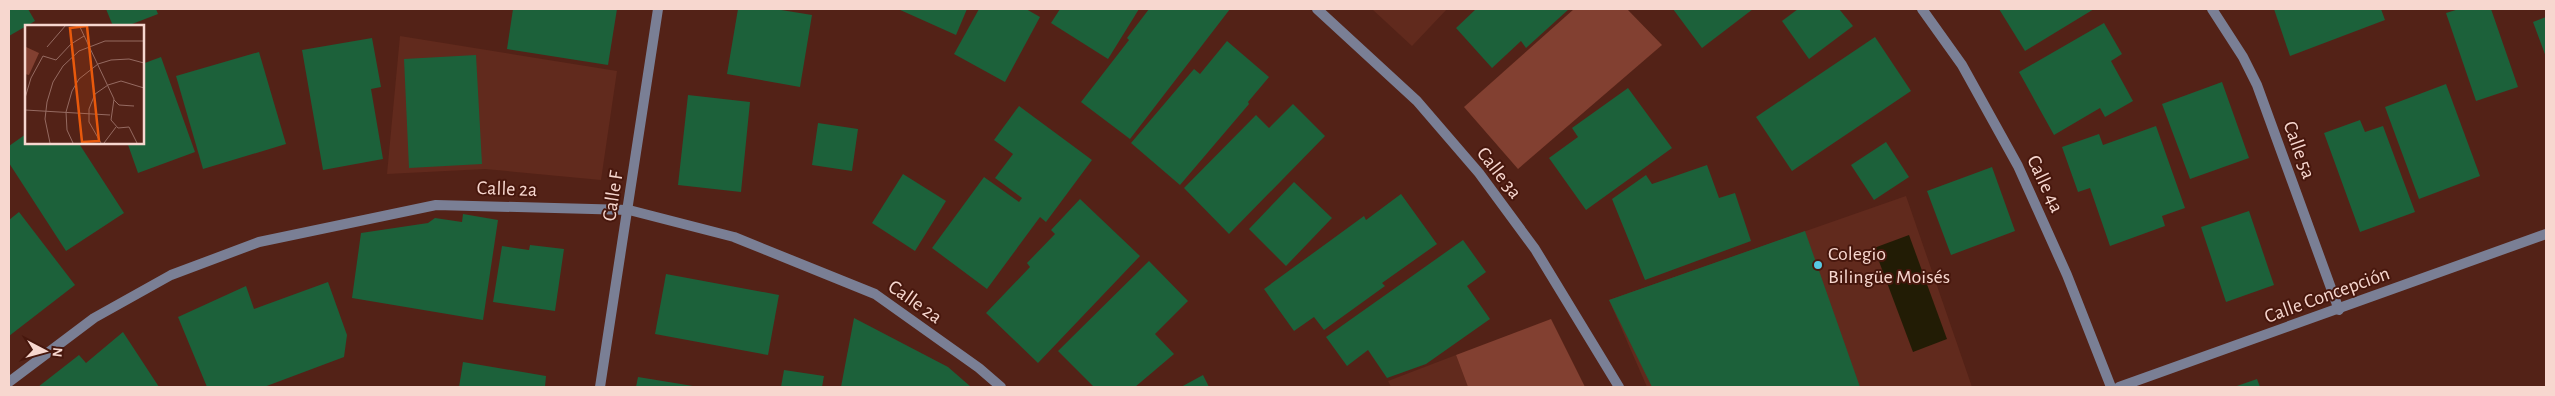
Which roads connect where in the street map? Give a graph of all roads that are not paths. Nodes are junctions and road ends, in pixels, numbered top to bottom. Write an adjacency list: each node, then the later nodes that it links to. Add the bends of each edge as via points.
1 (658, 9): 5 (street, Calle F)
2 (1317, 9): 11 (street, Calle 3a, via 1417,101 1479,173 1534,249)
3 (1922, 9): 12 (street, Calle 4a, via 1962,65 2018,166 2067,275)
4 (2212, 9): 7 (street, Calle 5a, via 2257,85)
5 (628, 210): 8 (street, Calle 2a, via 436,205 259,242 171,275 94,318); 9 (street, Calle F); 10 (street, Calle 2a, via 734,237 875,294)
6 (2546, 234): 7 (street, Calle Concepción)
7 (2339, 310): 13 (street, Calle Concepción)
8 (9, 382)
9 (600, 387)
10 (1001, 387)
11 (1619, 387)
12 (2111, 387)
13 (2120, 387)

